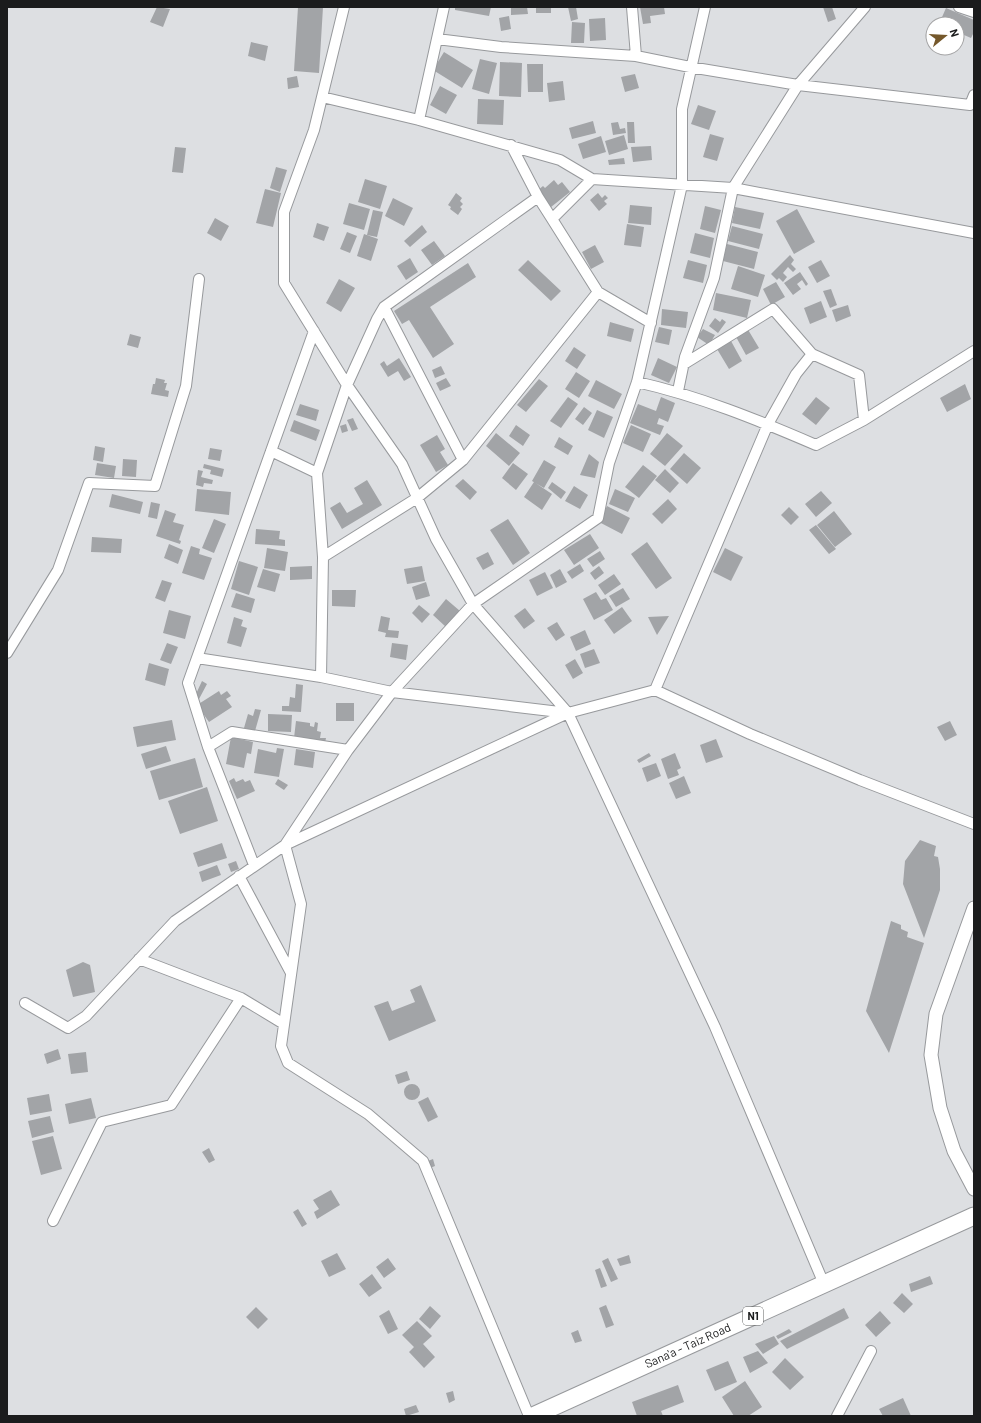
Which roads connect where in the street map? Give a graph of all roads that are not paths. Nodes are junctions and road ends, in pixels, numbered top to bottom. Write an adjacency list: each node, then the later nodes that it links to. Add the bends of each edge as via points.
1 (344, 7): 13 (street)
2 (444, 7): 8 (street)
3 (632, 7): 9 (street)
4 (705, 7): 10 (street)
5 (865, 7): 11 (street)
6 (959, 7): 7 (street)
7 (974, 12)
8 (437, 39): 9 (street); 14 (street)
9 (636, 56): 10 (street)
10 (690, 67): 11 (street); 17 (street, via 682,110)
11 (798, 85): 12 (street, via 970,105); 18 (street)
12 (974, 95)
13 (322, 97): 14 (street); 26 (street, via 314,130 284,212 284,283)
14 (419, 120): 15 (street)
15 (511, 145): 16 (street, via 560,160); 19 (street)
16 (592, 179): 17 (street); 20 (street)
17 (682, 185): 18 (street); 25 (street)
18 (733, 188): 21 (street); 29 (street, via 714,278)
19 (538, 197): 20 (street); 24 (street)
20 (552, 219): 23 (street)
21 (974, 233)
22 (200, 279): 41 (street, via 186,386 155,486 89,483 58,570)
23 (598, 292): 25 (street); 36 (street)
24 (384, 307): 31 (street); 36 (street)
25 (651, 323): 30 (street)
26 (314, 331): 31 (street); 35 (street)
27 (974, 351): 33 (street)
28 (812, 354): 29 (street, via 773,309); 33 (street, via 859,375); 34 (street, via 796,374)
29 (684, 364): 32 (street)
30 (637, 382): 32 (street); 40 (street, via 609,464 598,518)
31 (347, 385): 37 (street); 38 (street, via 402,464)
32 (678, 391): 34 (street)
33 (864, 420): 34 (street, via 816,445)
34 (768, 424): 44 (street)
35 (271, 451): 37 (street); 42 (street)
36 (464, 460): 38 (street)
37 (317, 473): 39 (street)
38 (417, 498): 39 (street); 40 (street, via 436,539)
39 (322, 557): 43 (street)
40 (474, 604): 45 (street); 46 (street)
41 (7, 653)
42 (197, 658): 43 (street); 47 (street, via 188,682)
43 (321, 677): 45 (street)
44 (655, 690): 46 (street); 49 (street, via 764,740)
45 (392, 692): 46 (street); 48 (street)
46 (568, 713): 50 (street); 62 (street, via 715,1027)
47 (208, 747): 48 (street, via 232,732); 51 (street)
48 (348, 750): 50 (street)
49 (974, 824)
50 (285, 844): 51 (street); 55 (street, via 301,904)
51 (254, 865): 52 (street)
52 (239, 876): 54 (street, via 175,921); 55 (street)
53 (974, 908): 59 (street, via 936,1014 931,1055 940,1108 954,1151)
54 (139, 959): 56 (street); 57 (street, via 86,1016 68,1028)
55 (291, 973): 58 (street)
56 (241, 998): 58 (street); 61 (street, via 171,1105 102,1122)
57 (25, 1003)
58 (284, 1024): 64 (street, via 281,1046 288,1063 368,1114 423,1161)
59 (974, 1189)
60 (974, 1216): 62 (highway, Sana'a - Taiz Road / N1)
61 (53, 1221)
62 (824, 1284): 65 (highway, Sana'a - Taiz Road / N1)
63 (871, 1351): 66 (street)
64 (528, 1416)
65 (533, 1416)
66 (837, 1416)

